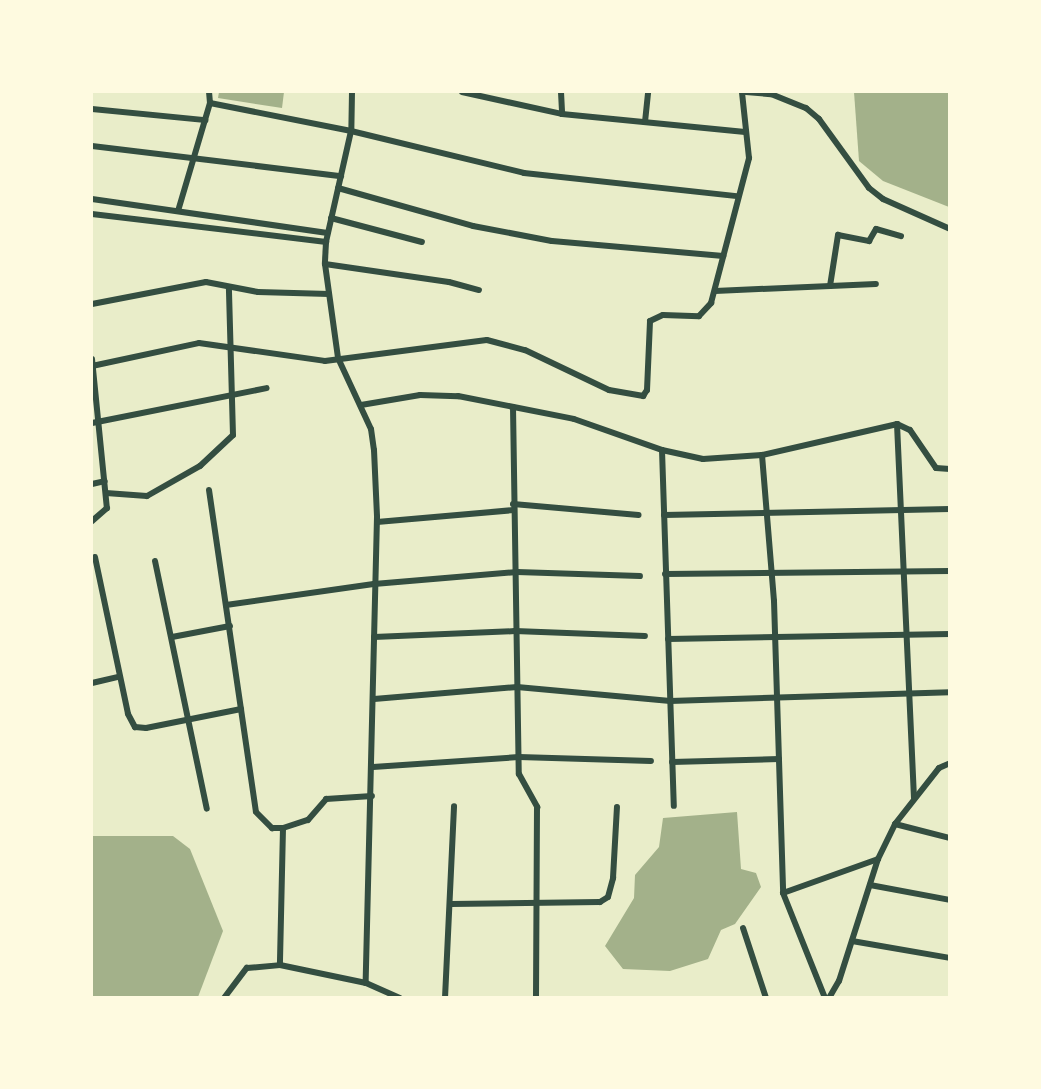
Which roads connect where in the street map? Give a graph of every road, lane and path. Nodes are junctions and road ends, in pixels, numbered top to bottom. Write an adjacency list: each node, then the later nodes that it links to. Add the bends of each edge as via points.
1 (209, 92): 7 (street)
2 (352, 92): 12 (street)
3 (462, 92): 9 (street)
4 (561, 92): 9 (street)
5 (648, 92): 11 (street)
6 (744, 92): 13 (street); 23 (street, via 771,94 806,108 819,119 869,188 883,199)
7 (210, 103): 10 (street); 12 (street)
8 (92, 109): 10 (street)
9 (562, 114): 11 (street)
10 (205, 120): 15 (street)
11 (645, 122): 13 (street)
12 (351, 131): 16 (street); 18 (street, via 524,173)
13 (744, 132): 18 (street, via 749,158)
14 (92, 146): 15 (street)
15 (193, 157): 16 (street); 20 (street)
16 (341, 176): 17 (street)
17 (338, 188): 22 (street); 28 (street, via 473,226 552,241)
18 (737, 196): 28 (street)
19 (92, 199): 20 (street)
20 (178, 211): 24 (street)
21 (92, 214): 26 (street)
22 (331, 218): 24 (street); 27 (street)
23 (950, 229)
24 (328, 233): 26 (street)
25 (901, 236): 31 (street, via 876,229 869,241 838,235)
26 (326, 242): 29 (street)
27 (422, 242)
28 (723, 256): 34 (street)
29 (325, 264): 33 (street); 35 (street)
30 (876, 284): 31 (street)
31 (830, 286): 34 (street)
32 (228, 288): 35 (street); 36 (street, via 206,282); 37 (street)
33 (479, 290)
34 (715, 291): 38 (street, via 706,312 699,316 663,315 650,321 647,390 643,396 609,390 525,350 486,340)
35 (329, 294): 38 (street)
36 (92, 304)
37 (231, 348): 38 (street, via 311,361); 39 (street, via 199,344); 41 (street)
38 (338, 358): 42 (street)
39 (92, 364): 44 (street)
40 (267, 388): 41 (street)
41 (234, 395): 44 (street); 52 (street, via 233,435 200,466 147,496)
42 (361, 405): 43 (street, via 420,395 458,396); 60 (street, via 374,450)
43 (513, 407): 46 (street, via 574,418); 53 (street)
44 (95, 422): 49 (street)
45 (897, 424): 47 (street); 48 (street, via 910,430 936,468); 55 (street)
46 (662, 450): 47 (street, via 703,459); 57 (street)
47 (762, 455): 58 (street)
48 (950, 469)
49 (105, 481): 50 (street); 52 (street)
50 (92, 484)
51 (209, 489): 70 (street)
52 (106, 493): 59 (street, via 105,512)
53 (513, 507): 56 (street); 60 (street); 64 (street)
54 (950, 509): 55 (street)
55 (901, 510): 58 (street); 65 (street)
56 (639, 515)
57 (664, 515): 58 (street); 66 (street)
58 (769, 515): 68 (street)
59 (92, 521)
60 (377, 522): 69 (street)
61 (95, 557): 80 (street)
62 (155, 561): 77 (street)
63 (950, 571): 65 (street)
64 (517, 572): 67 (street); 69 (street); 72 (street)
65 (903, 572): 68 (street); 74 (street)
66 (666, 574): 68 (street); 78 (street)
67 (640, 576)
68 (772, 576): 79 (street)
69 (374, 584): 70 (street); 75 (street)
70 (226, 605): 71 (street)
71 (230, 627): 77 (street); 88 (street)
72 (515, 631): 75 (street); 76 (street); 82 (street)
73 (950, 634): 74 (street)
74 (906, 635): 79 (street); 84 (street)
75 (374, 636): 85 (street)
76 (645, 636)
77 (172, 638): 89 (street)
78 (668, 639): 79 (street); 87 (street)
79 (775, 640): 86 (street)
80 (119, 677): 81 (street); 89 (street, via 135,727)
81 (92, 683)
82 (517, 687): 85 (street); 87 (street); 90 (street)
83 (950, 692): 84 (street)
84 (906, 694): 86 (street); 97 (street)
85 (374, 699): 95 (street)
86 (778, 699): 87 (street); 91 (street)
87 (670, 701): 93 (street)
88 (241, 709): 89 (street); 103 (street, via 256,812 272,828)
89 (186, 720): 101 (street)
90 (519, 757): 92 (street); 95 (street); 110 (street, via 519,779 537,807)
91 (779, 759): 93 (street); 107 (street)
92 (651, 761)
93 (672, 762): 99 (street)
94 (950, 763): 97 (street, via 939,768)
95 (373, 766): 96 (street)
96 (372, 796): 103 (street, via 326,800 308,820); 115 (street)
97 (914, 798): 102 (street)
98 (454, 806): 109 (street)
99 (674, 806)
100 (617, 807): 110 (street, via 608,897 600,902)
101 (207, 809)
102 (895, 824): 104 (street); 105 (street)
103 (282, 828): 114 (street)
104 (950, 838)
105 (878, 859): 106 (street); 107 (street)
106 (870, 885): 108 (street); 112 (street)
107 (783, 893): 121 (street)
108 (950, 900)
109 (452, 904): 110 (street); 118 (street)
110 (536, 904): 119 (street)
111 (743, 928): 120 (street)
112 (852, 941): 113 (street); 121 (street)
113 (950, 958)
114 (280, 965): 115 (street); 116 (street, via 247,968)
115 (366, 983): 117 (street)
116 (224, 998)
117 (400, 998)
118 (444, 998)
119 (536, 998)
120 (766, 998)
121 (827, 998)

